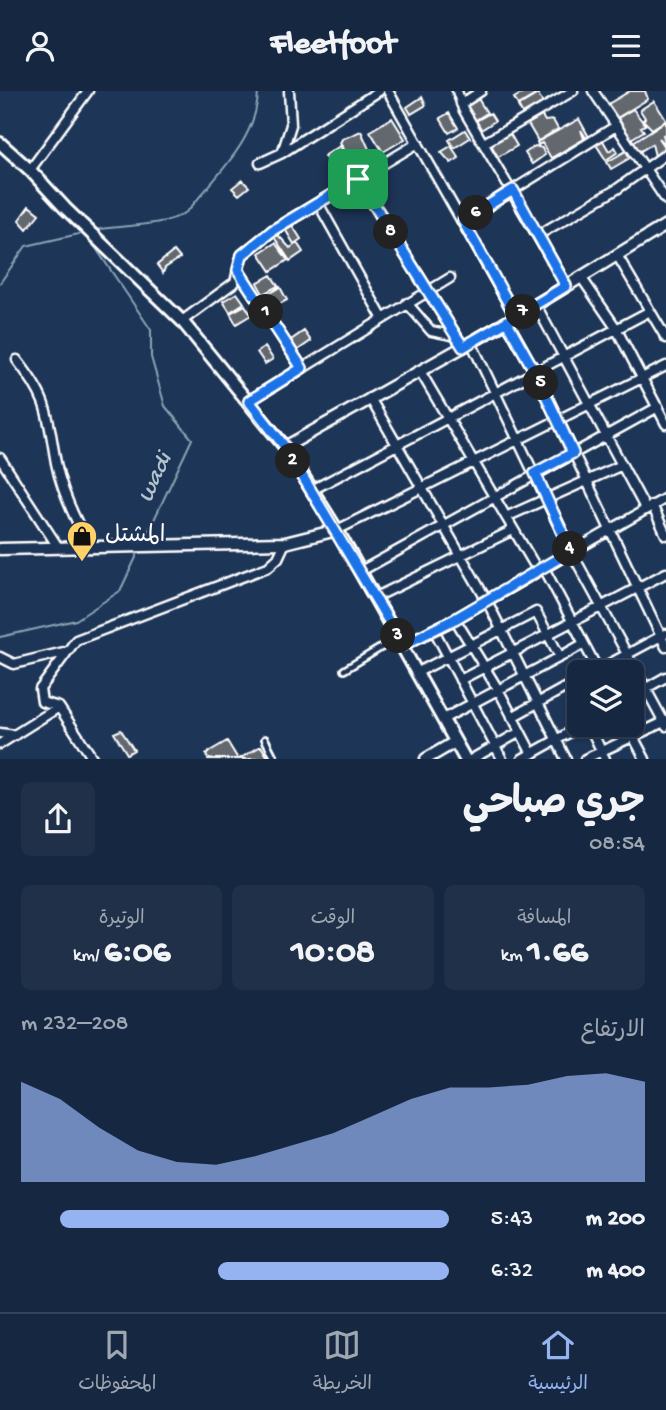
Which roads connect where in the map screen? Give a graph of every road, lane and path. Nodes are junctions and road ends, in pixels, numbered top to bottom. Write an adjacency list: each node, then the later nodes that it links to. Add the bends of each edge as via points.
1 (88, 91): 18 (street)
2 (289, 91): 14 (street, via 291,125)
3 (379, 91): 14 (street)
4 (388, 91): 12 (street)
5 (457, 91): 9 (street)
6 (481, 91): 9 (street)
7 (573, 91): 13 (street)
8 (593, 91): 10 (street)
9 (461, 104): 13 (street)
10 (616, 126): 17 (street); 20 (street)
11 (0, 143): 18 (main road)
12 (418, 143): 19 (street); 23 (street)
13 (484, 143): 20 (street)
14 (282, 153): 16 (street)
15 (666, 154): 17 (street)
16 (260, 163)
17 (643, 168): 21 (street); 25 (street)
18 (30, 170): 37 (main road)
19 (358, 179): 22 (street); 31 (street)
20 (513, 190): 23 (street); 25 (street)
21 (666, 200)
22 (318, 203): 27 (street, via 242,255); 35 (street)
23 (463, 221): 36 (street)
24 (666, 225): 26 (street)
25 (538, 235): 30 (street)
26 (617, 255): 28 (street); 34 (street)
27 (238, 270): 37 (street, via 235,282); 45 (street)
28 (581, 277): 30 (street); 38 (street)
29 (450, 278): 31 (street)
30 (566, 286): 33 (street)
31 (428, 291): 32 (street); 39 (street)
32 (407, 303): 35 (street); 39 (street, via 431,331)
33 (536, 305): 36 (street); 42 (street)
34 (650, 310): 38 (street); 40 (street)
35 (383, 319): 45 (street)
36 (511, 319): 41 (street); 46 (street)
37 (182, 321): 51 (main road)
38 (616, 328): 42 (street); 48 (street)
39 (456, 336): 41 (street)
40 (666, 338)
41 (467, 344): 47 (street); 49 (street)
42 (564, 355): 46 (street); 52 (street)
43 (17, 360): 83 (street, via 46,403 65,494)
44 (666, 366): 48 (street)
45 (302, 368): 51 (street)
46 (534, 370): 49 (street); 55 (street)
47 (420, 371): 50 (street); 54 (street)
48 (643, 378): 52 (street); 53 (street)
49 (495, 391): 54 (street); 58 (street)
50 (370, 398): 59 (street); 60 (street)
51 (249, 401): 60 (main road)
52 (591, 406): 55 (street); 57 (street)
53 (658, 407): 56 (street); 57 (street)
54 (448, 416): 59 (street); 63 (street)
55 (559, 422): 58 (street); 61 (street)
56 (666, 424)
57 (607, 435): 61 (street); 64 (street)
58 (520, 441): 63 (street); 66 (street)
59 (396, 443): 69 (street); 70 (street)
60 (285, 447): 70 (main road)
61 (573, 453): 66 (street); 68 (street)
62 (0, 458): 65 (street)
63 (474, 463): 69 (street); 71 (street)
64 (622, 465): 68 (street); 74 (street)
65 (8, 472): 67 (street); 82 (street)
66 (535, 473): 71 (street); 72 (street)
67 (0, 478)
68 (587, 481): 72 (street); 77 (street)
69 (423, 487): 76 (street); 78 (street)
70 (312, 490): 78 (main road)
71 (494, 497): 75 (street); 76 (street)
72 (547, 498): 75 (street); 85 (street)
73 (666, 498): 74 (street)
74 (648, 506): 77 (street); 80 (street)
75 (506, 517): 79 (street)
76 (444, 525): 86 (street); 88 (street)
77 (610, 529): 85 (street); 90 (street)
78 (337, 530): 81 (street); 88 (main road)
79 (513, 530): 86 (street); 87 (street)
80 (666, 535)
81 (285, 543): 83 (street); 104 (street, via 268,567 76,640)
82 (58, 547): 83 (street); 84 (street)
83 (91, 548)
84 (0, 549)
85 (571, 551): 87 (street); 93 (street)
86 (461, 555): 91 (street); 92 (street)
87 (541, 570): 92 (street); 95 (street)
88 (361, 571): 91 (main road)
89 (666, 573): 90 (street)
90 (639, 588): 93 (street); 99 (street)
91 (376, 597): 100 (main road)
92 (487, 601): 94 (street); 96 (street)
93 (602, 607): 95 (street); 106 (street)
94 (455, 619): 97 (street); 101 (street)
95 (572, 623): 98 (street); 102 (street)
96 (500, 628): 98 (street, via 536,612); 101 (street); 105 (street)
97 (434, 630): 100 (street); 107 (street)
98 (549, 635): 105 (street); 109 (street)
99 (664, 635): 103 (street); 106 (street)
100 (401, 641): 113 (lane); 114 (main road)
101 (470, 644): 107 (street); 112 (street)
102 (583, 644): 109 (street); 110 (street)
103 (666, 647)
104 (66, 651): 108 (street, via 14,664); 123 (street, via 40,689 42,702)
105 (514, 655): 112 (street); 115 (street)
106 (628, 655): 111 (street); 119 (street)
107 (449, 656): 114 (street); 117 (street)
108 (0, 657)
109 (560, 657): 115 (street)
110 (591, 660)
111 (618, 660)
112 (486, 669): 117 (street); 120 (street)
113 (344, 670)
114 (418, 672): 125 (main road)
115 (524, 674): 120 (street); 122 (street)
116 (666, 677): 119 (street)
117 (460, 680): 121 (street)
118 (567, 687): 122 (street)
119 (646, 688): 126 (street)
120 (499, 691): 121 (street); 124 (street)
121 (473, 703): 125 (street); 139 (street)
122 (538, 704): 124 (street); 136 (street)
123 (59, 707): 131 (street); 142 (street)
124 (512, 717): 127 (street)
125 (443, 719): 137 (main road)
126 (665, 723): 128 (street)
127 (520, 732): 139 (street); 140 (street)
128 (644, 732)
129 (0, 733): 131 (street)
130 (567, 734): 136 (street)
131 (15, 735): 138 (street)
132 (595, 737): 141 (street)
133 (631, 737): 141 (street)
134 (634, 737): 151 (street)
135 (265, 739): 143 (lane)
136 (556, 740): 140 (street); 149 (street)
137 (455, 742): 144 (street); 145 (main road)
138 (0, 744)
139 (495, 746): 146 (street); 147 (street)
140 (531, 754): 148 (street)
141 (603, 755): 150 (street)
142 (93, 759)
143 (275, 759)
144 (426, 759)
145 (465, 759)
146 (472, 759)
147 (502, 759)
148 (522, 759)
149 (566, 759)
150 (585, 759)
151 (645, 759)

